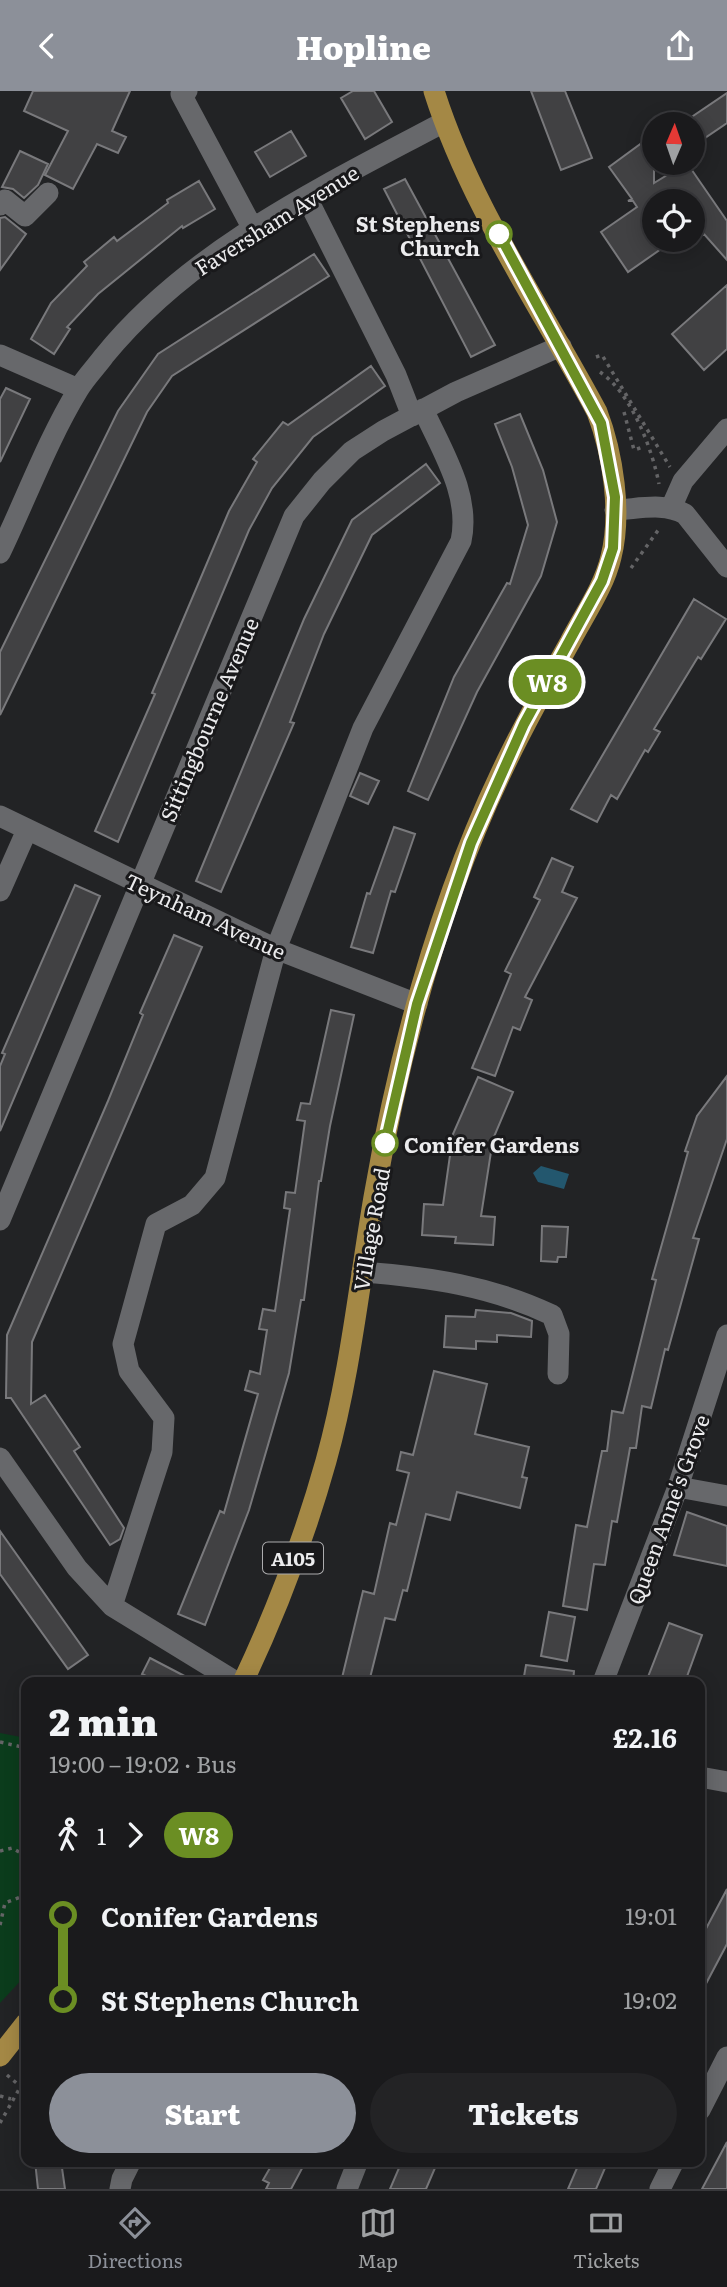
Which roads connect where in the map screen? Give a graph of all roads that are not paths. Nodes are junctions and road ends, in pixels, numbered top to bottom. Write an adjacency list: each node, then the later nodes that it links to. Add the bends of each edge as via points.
1 (187, 91): 7 (street, via 181,95)
2 (434, 91): 3 (main road, A105)
3 (444, 123): 5 (street, Faversham Avenue); 8 (main road, A105, via 480,200)
4 (48, 193): 6 (street, via 25,216 5,200)
5 (307, 198): 7 (street, Faversham Avenue); 11 (street)
6 (0, 205)
7 (253, 229): 10 (street, Faversham Avenue, via 133,320)
8 (561, 346): 11 (street, Sittingbourne Avenue); 14 (main road, A105, via 601,423)
9 (0, 355): 10 (street)
10 (78, 389): 15 (street, Faversham Avenue)
11 (418, 412): 19 (street, Sittingbourne Avenue, via 352,451 294,516); 21 (street, via 461,495 466,521 461,541 363,728)
12 (727, 429): 13 (street)
13 (664, 507): 14 (street); 16 (street, via 685,514)
14 (615, 510): 22 (main road, Village Road / A105, via 607,571 489,799)
15 (0, 554)
16 (727, 567)
17 (0, 816): 18 (street, Teynham Avenue)
18 (27, 829): 19 (street, Teynham Avenue); 20 (street)
19 (139, 884): 21 (street, Teynham Avenue); 23 (street, Sittingbourne Avenue)
20 (0, 891)
21 (276, 949): 22 (street, Teynham Avenue); 30 (street, via 215,1178 191,1205 156,1224 123,1345 129,1371 164,1418 162,1452)
22 (417, 1004): 24 (main road, Village Road / A105, via 392,1103)
23 (0, 1219)
24 (362, 1272): 26 (street, via 474,1285 552,1315 558,1325); 32 (main road, Village Road / A105, via 326,1461)
25 (727, 1335): 28 (street, Queen Anne's Grove)
26 (558, 1374)
27 (0, 1458): 30 (street, via 76,1569)
28 (678, 1487): 29 (street); 33 (street, Queen Anne's Grove)
29 (727, 1496)
30 (112, 1605): 31 (street)
31 (228, 1677)
32 (245, 1677)
33 (605, 1677)
34 (705, 1778): 35 (street)
35 (727, 1781)
36 (21, 2029): 37 (main road)
37 (0, 2056)
38 (727, 2057): 39 (street)
39 (705, 2100)
40 (128, 2167): 43 (street)
41 (355, 2167): 44 (street)
42 (671, 2167): 45 (street)
43 (120, 2189)
44 (346, 2189)
45 (660, 2189)

